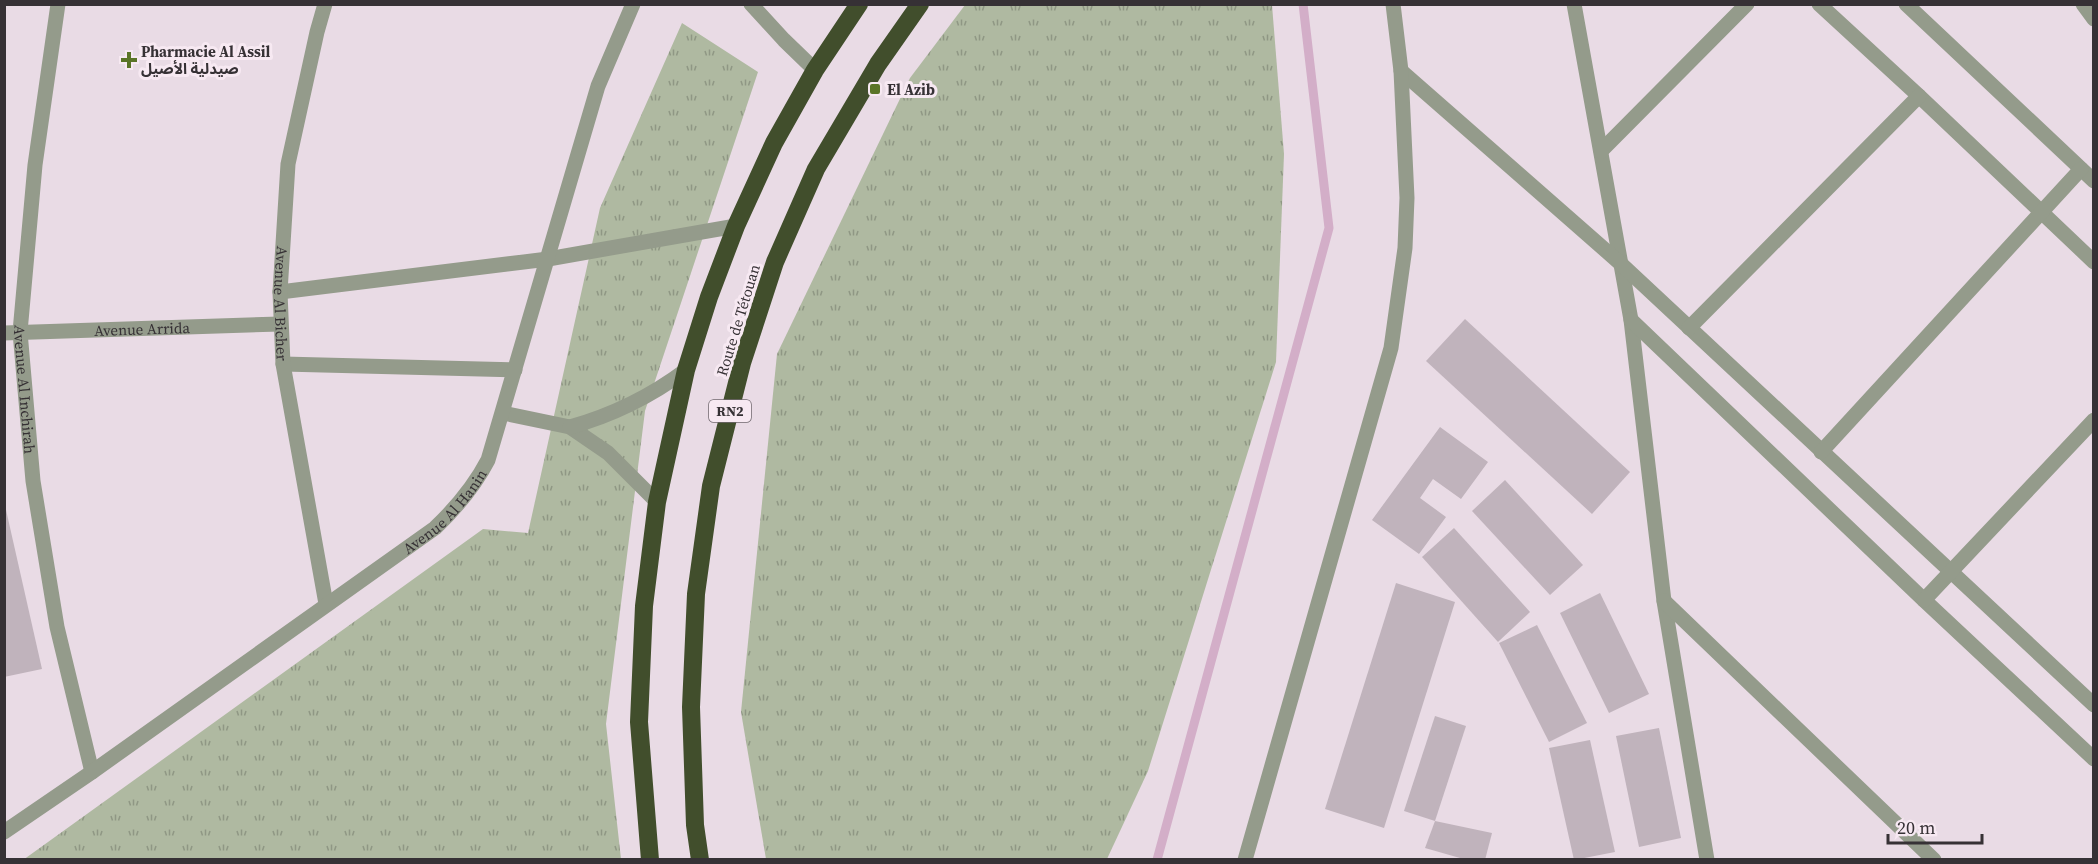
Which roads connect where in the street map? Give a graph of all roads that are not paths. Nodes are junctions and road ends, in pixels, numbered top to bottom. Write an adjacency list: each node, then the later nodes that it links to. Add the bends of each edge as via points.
1 (58, 4): 29 (street, Avenue Al Inchirah)
2 (325, 4): 25 (street, Avenue Al Bicher, via 288,164)
3 (633, 4): 22 (street, Avenue Al Hanin, via 598,86)
4 (751, 4): 14 (street)
5 (859, 4): 14 (highway)
6 (920, 4): 47 (highway, Route de Tétouan / RN2, via 878,63 816,169 775,262 739,374 711,486 696,594 691,707)
7 (1393, 4): 15 (street)
8 (1574, 4): 17 (street)
9 (1747, 4): 17 (street)
10 (1819, 4): 16 (street)
11 (1906, 4): 18 (street)
12 (2083, 4): 13 (street)
13 (2094, 19)
14 (815, 70): 21 (highway, via 774,143)
15 (1401, 71): 24 (street); 48 (street, via 1407,208 1400,298 1391,348)
16 (1919, 96): 20 (street); 28 (street)
17 (1601, 152): 24 (street)
18 (2081, 169): 19 (street); 20 (street)
19 (2094, 180)
20 (2042, 213): 23 (street); 36 (street)
21 (736, 226): 22 (street); 32 (highway)
22 (548, 259): 25 (street); 31 (street, Avenue Al Hanin)
23 (2094, 262)
24 (1620, 263): 26 (street); 28 (street)
25 (280, 292): 27 (street, Avenue Al Bicher)
26 (1631, 320): 39 (street); 40 (street)
27 (280, 324): 29 (street, Avenue Arrida); 30 (street, Avenue Al Bicher)
28 (1689, 328): 36 (street)
29 (12, 332): 44 (street, Avenue Al Inchirah, via 56,616)
30 (283, 364): 31 (street); 41 (street, Avenue Al Bicher)
31 (515, 370): 33 (street, Avenue Al Hanin)
32 (686, 370): 35 (street, via 619,411); 37 (highway)
33 (503, 413): 35 (street); 41 (street, Avenue Al Hanin, via 488,459 467,495 435,528)
34 (2094, 420): 38 (street)
35 (570, 427): 37 (street, via 608,453)
36 (1821, 452): 38 (street)
37 (657, 502): 46 (highway, via 644,606 639,722)
38 (1950, 573): 39 (street); 42 (street)
39 (1924, 600): 43 (street)
40 (1664, 601): 49 (street); 50 (street)
41 (326, 604): 44 (street, Avenue Al Hanin)
42 (2094, 705)
43 (2094, 759)
44 (92, 772): 45 (street, Avenue Al Hanin)
45 (4, 832)
46 (650, 860)
47 (700, 860)
48 (1245, 860)
49 (1707, 860)
50 (1934, 860)

